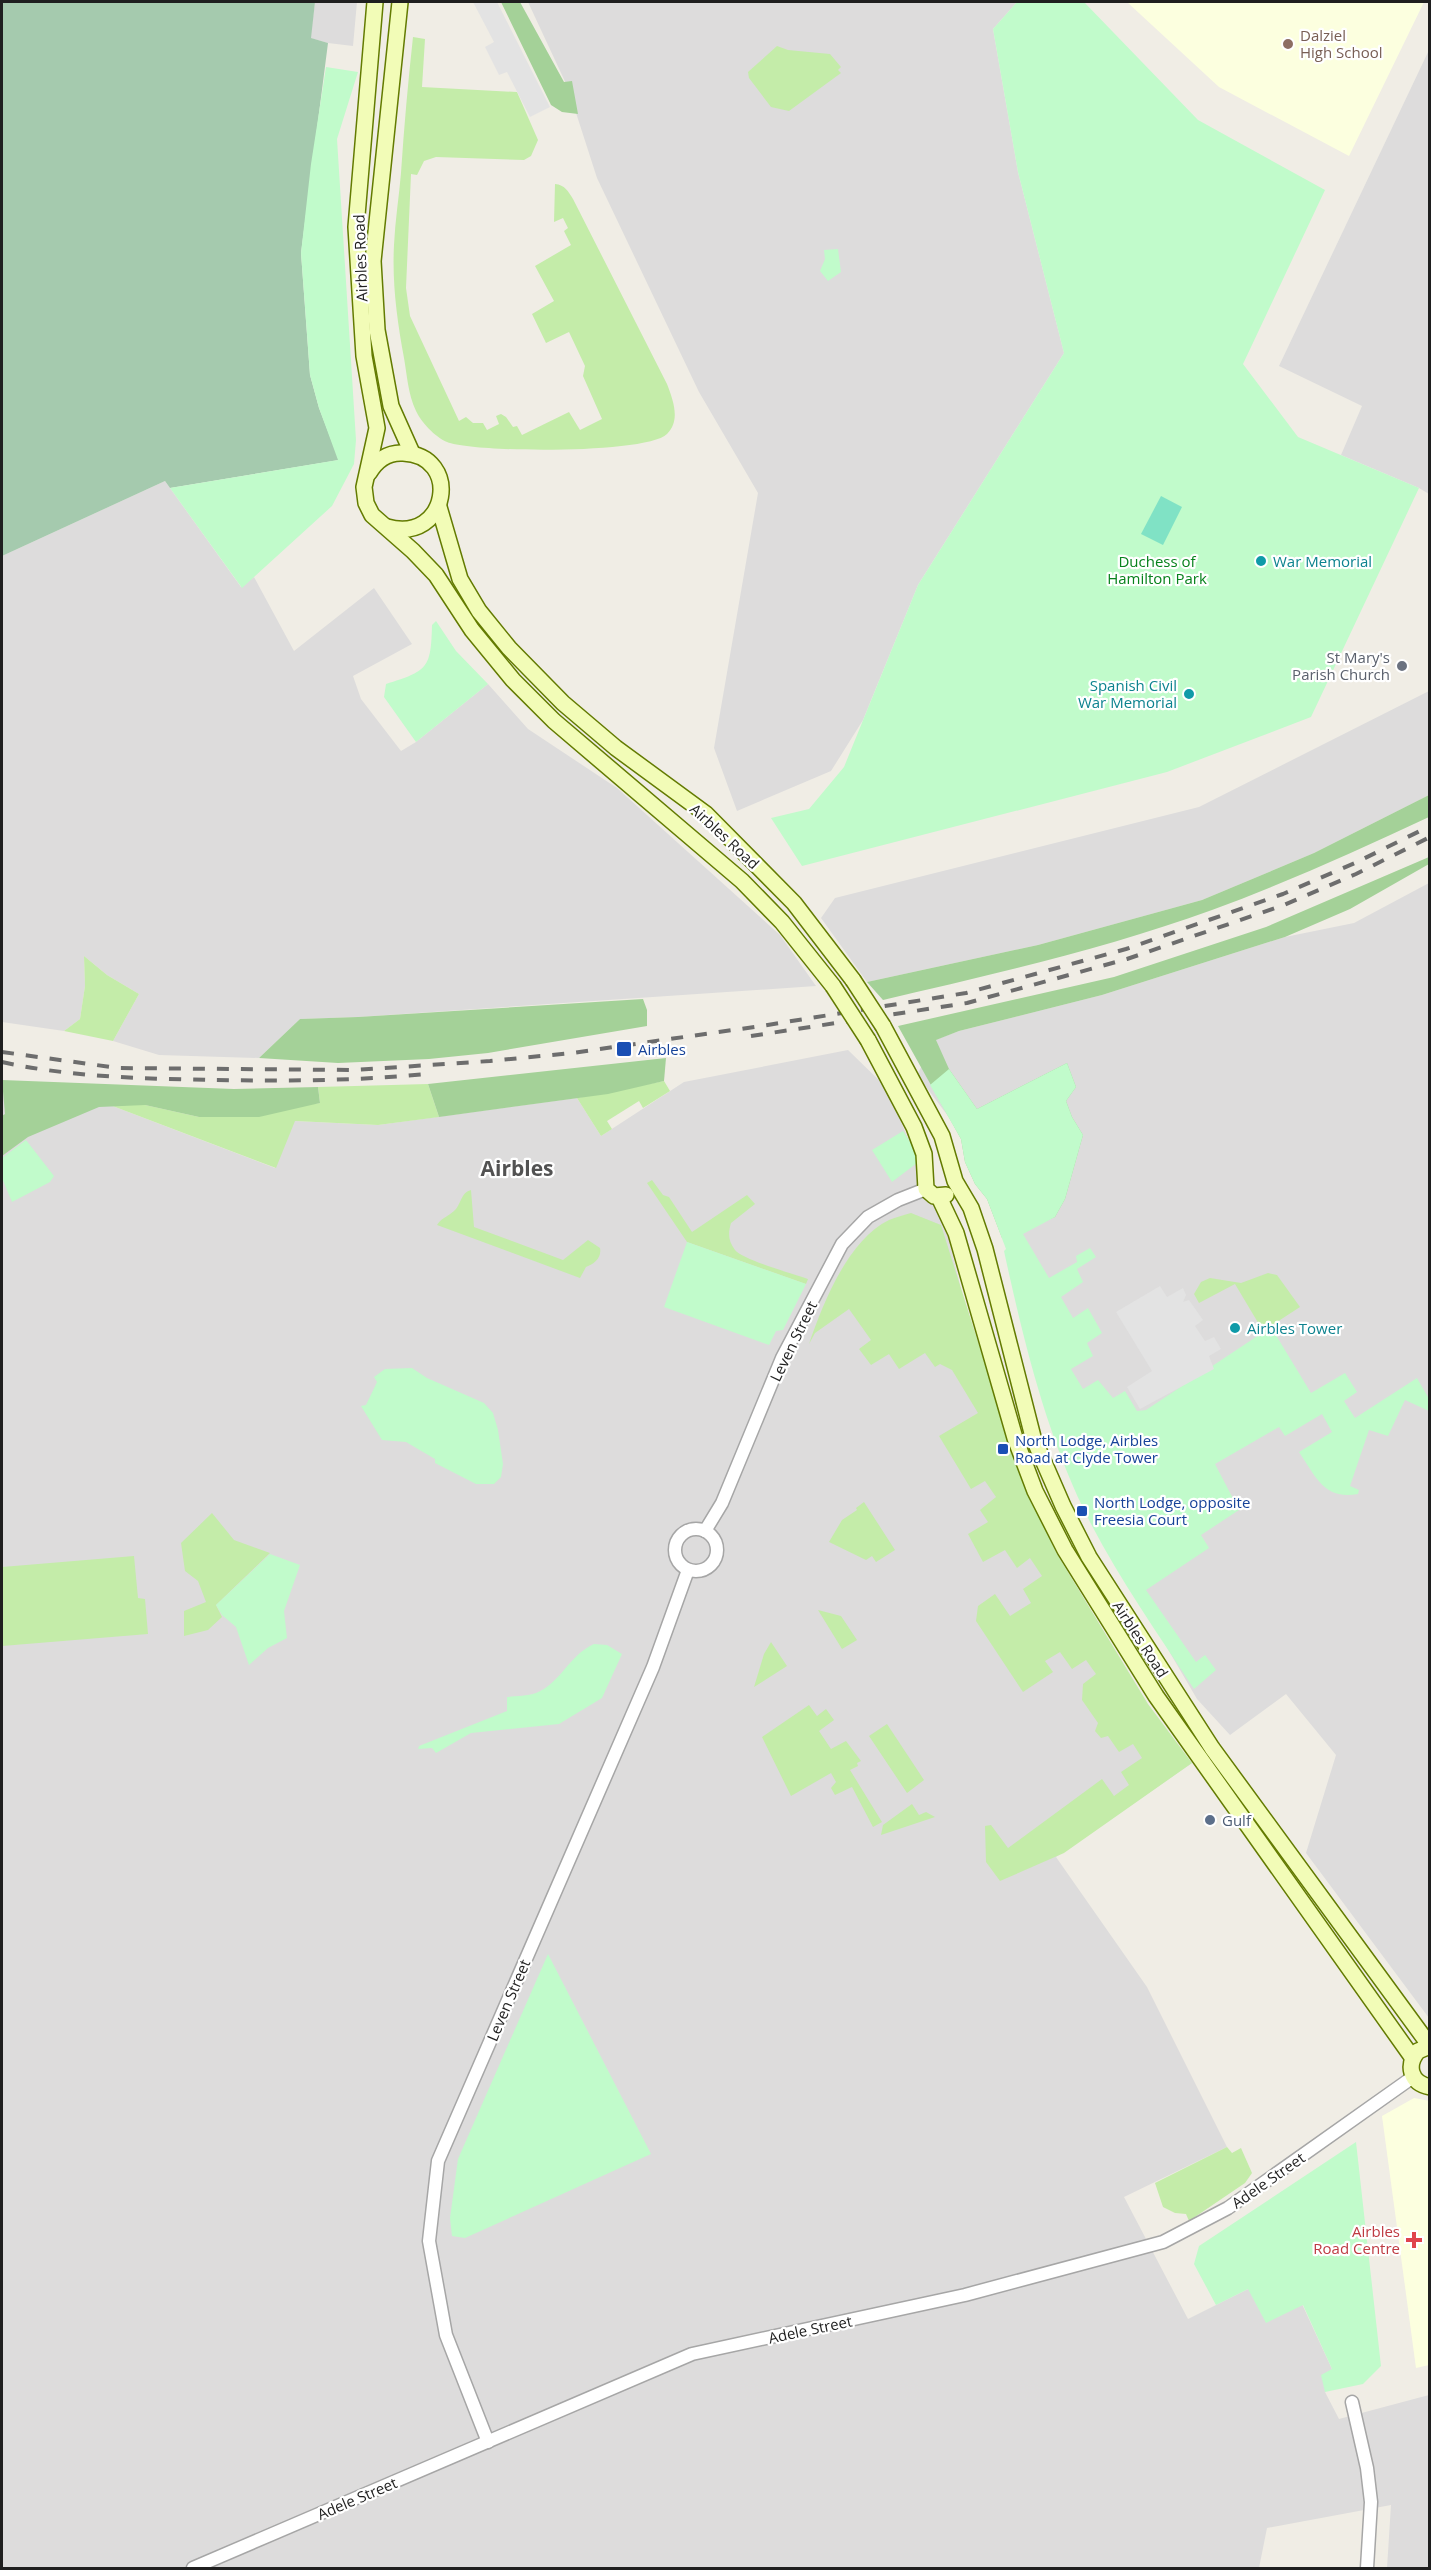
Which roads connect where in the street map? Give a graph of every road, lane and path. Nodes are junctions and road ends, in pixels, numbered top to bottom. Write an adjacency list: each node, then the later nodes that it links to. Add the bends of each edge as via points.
1 (375, 2): 4 (main road, Airbles Road, via 356,227 364,356 377,428)
2 (400, 2): 3 (main road, Airbles Road, via 373,261 377,330 391,406)
3 (412, 453): 4 (main road, via 386,456); 5 (main road, Airbles Road, via 429,462 438,474 442,494)
4 (367, 477): 6 (main road, Airbles Road, via 366,503 372,515)
5 (439, 507): 6 (main road, via 429,521 417,528); 7 (main road, Airbles Road, bridge, via 460,579 479,611 509,648 607,741 706,814 794,903 883,1026 942,1136)
6 (387, 527): 8 (main road, Airbles Road, bridge, via 436,575 472,630 513,680 554,721 742,881 782,922 833,986 868,1040 914,1127 924,1154)
7 (954, 1177): 8 (main road, via 945,1167 939,1167 928,1172); 9 (main road, via 950,1193); 12 (main road, Airbles Road, via 971,1208 985,1249 1033,1437 1089,1557 1212,1748)
8 (926, 1183): 9 (main road, via 929,1193); 10 (street, Leven Street, via 868,1217 842,1244 782,1358 722,1503)
9 (939, 1197): 13 (main road, Airbles Road, via 956,1233 1015,1438 1035,1491 1065,1550 1156,1696)
10 (705, 1531): 11 (street, via 715,1542 716,1559 704,1570); 11 (street, via 688,1530 676,1542 676,1560)
11 (688, 1570): 17 (street, Leven Street, via 654,1667 438,2161 429,2241 446,2336)
12 (1430, 2046): 13 (main road, Airbles Road)
13 (1412, 2057): 14 (main road)
14 (1413, 2077): 15 (main road); 17 (street, Adele Street, via 1228,2208 1163,2242 965,2295 692,2354)
15 (1430, 2087)
16 (1352, 2402): 19 (street, via 1371,2502)
17 (488, 2442): 18 (street, Adele Street)
18 (194, 2568)
19 (1367, 2568)

